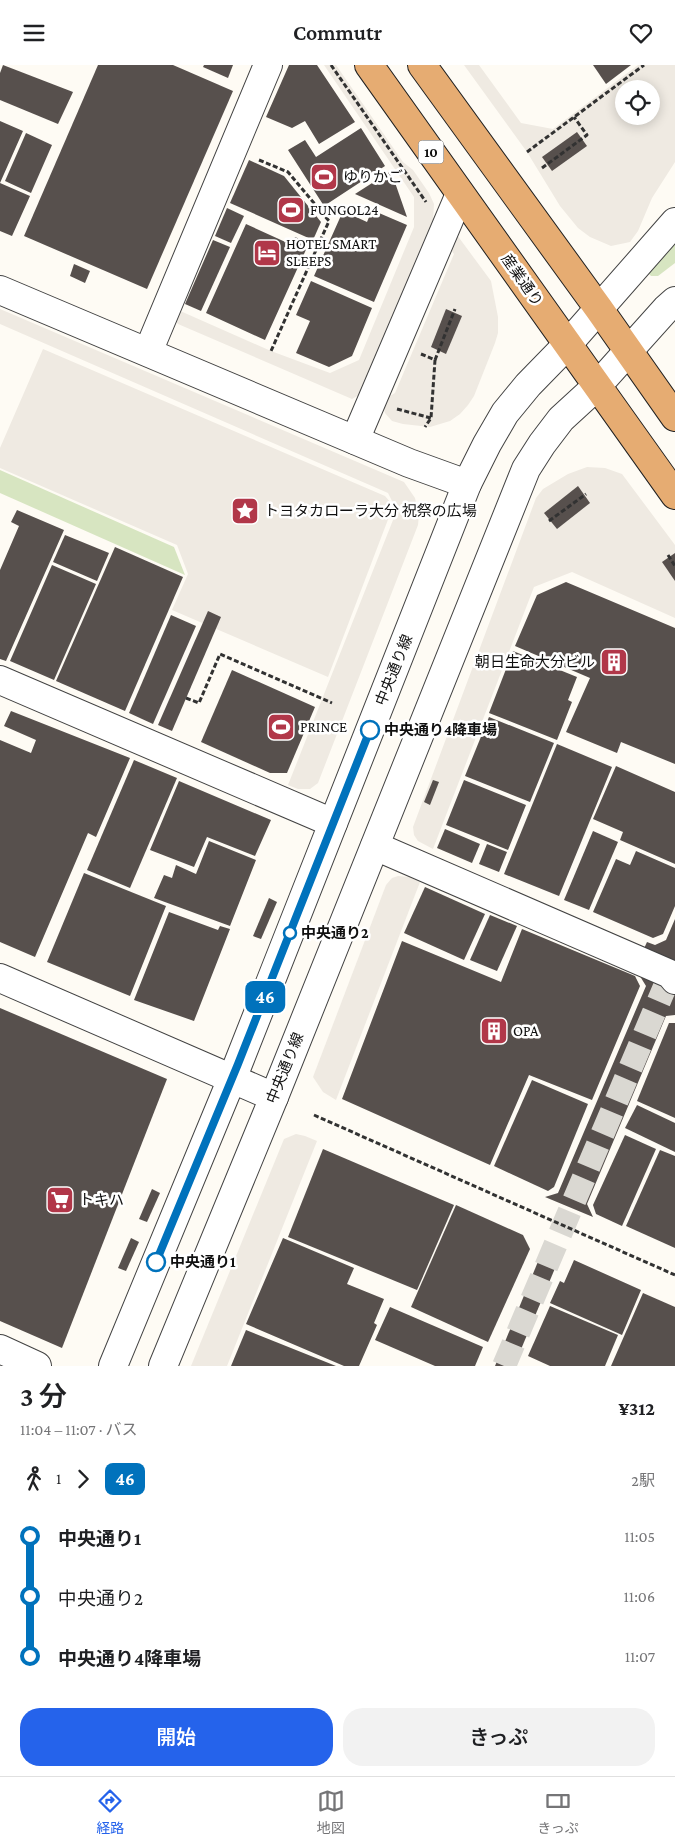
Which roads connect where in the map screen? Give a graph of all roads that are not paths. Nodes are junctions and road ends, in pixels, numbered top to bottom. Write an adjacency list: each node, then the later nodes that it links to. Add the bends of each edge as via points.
1 (268, 65): 11 (street)
2 (369, 65): 4 (highway, 産業通り / 10)
3 (422, 65): 8 (highway)
4 (460, 194): 9 (highway, 産業通り / 10); 14 (street)
5 (675, 222): 8 (street, 中央通り線)
6 (0, 289): 11 (street)
7 (675, 301): 10 (street, 中央通り線)
8 (599, 309): 9 (street, 中央通り線); 10 (highway)
9 (567, 345): 12 (highway, 産業通り / 10); 15 (street, 中央通り線, via 505,413)
10 (628, 351): 12 (street, 中央通り線); 13 (highway)
11 (148, 352): 14 (street)
12 (597, 386): 16 (highway, 産業通り / 10); 19 (street, 中央通り線, via 561,419 526,469)
13 (675, 417)
14 (354, 440): 15 (street)
15 (467, 485): 18 (street, 中央通り線)
16 (675, 495)
17 (0, 680): 18 (street)
18 (333, 823): 22 (street, 中央通り線)
19 (375, 846): 21 (street, via 670,974); 23 (street, 中央通り線)
20 (0, 978): 22 (street)
21 (675, 980)
22 (232, 1079): 23 (street); 26 (street, 中央通り線)
23 (274, 1097): 27 (street, 中央通り線)
24 (0, 1349): 25 (street)
25 (37, 1366)
26 (113, 1366)
27 (163, 1366)

